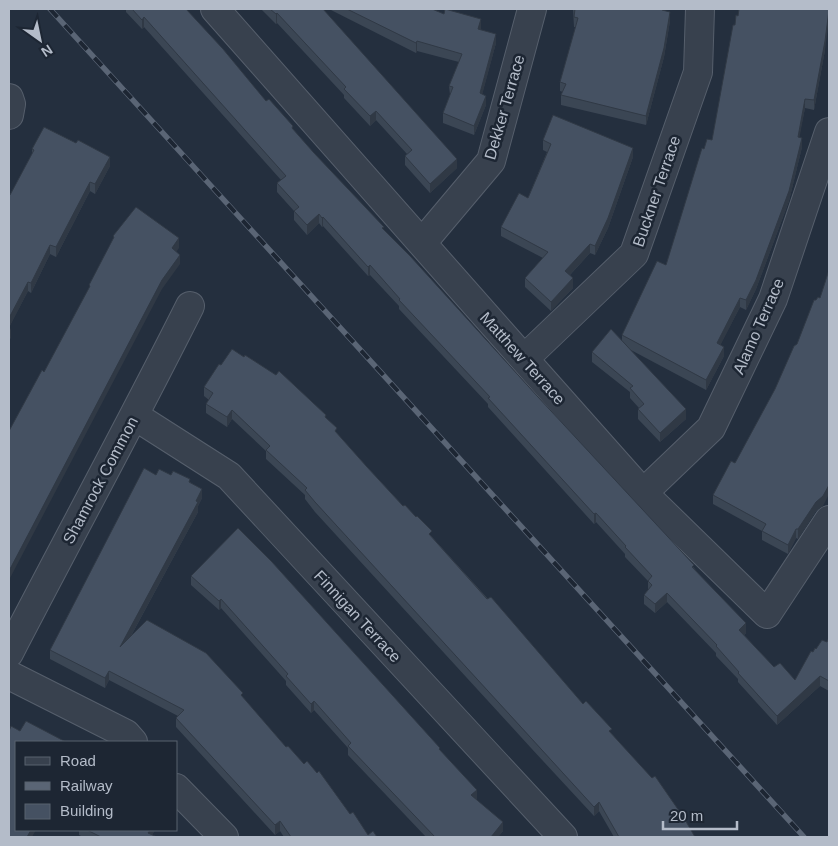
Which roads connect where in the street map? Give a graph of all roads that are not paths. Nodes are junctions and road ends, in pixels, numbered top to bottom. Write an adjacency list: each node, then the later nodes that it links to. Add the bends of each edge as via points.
1 (215, 9): 8 (street, Matthew Terrace)
2 (527, 9): 3 (street)
3 (532, 9): 8 (street, Dekker Terrace, via 492,161)
4 (700, 9): 10 (street, Buckner Terrace, via 698,72 634,254)
5 (9, 98): 6 (street, via 12,104)
6 (9, 115)
7 (829, 132): 12 (street, Alamo Terrace, via 773,299 711,428)
8 (422, 243): 10 (street, Matthew Terrace)
9 (190, 306): 11 (street, Shamrock Common)
10 (524, 359): 12 (street, Matthew Terrace)
11 (135, 416): 14 (street, Shamrock Common); 19 (street, Finnigan Terrace, via 229,476)
12 (643, 493): 13 (street, Matthew Terrace, via 767,614)
13 (829, 520)
14 (9, 653)
15 (9, 675): 16 (street, via 126,734)
16 (132, 741)
17 (178, 790): 18 (street)
18 (224, 837)
19 (563, 837)

